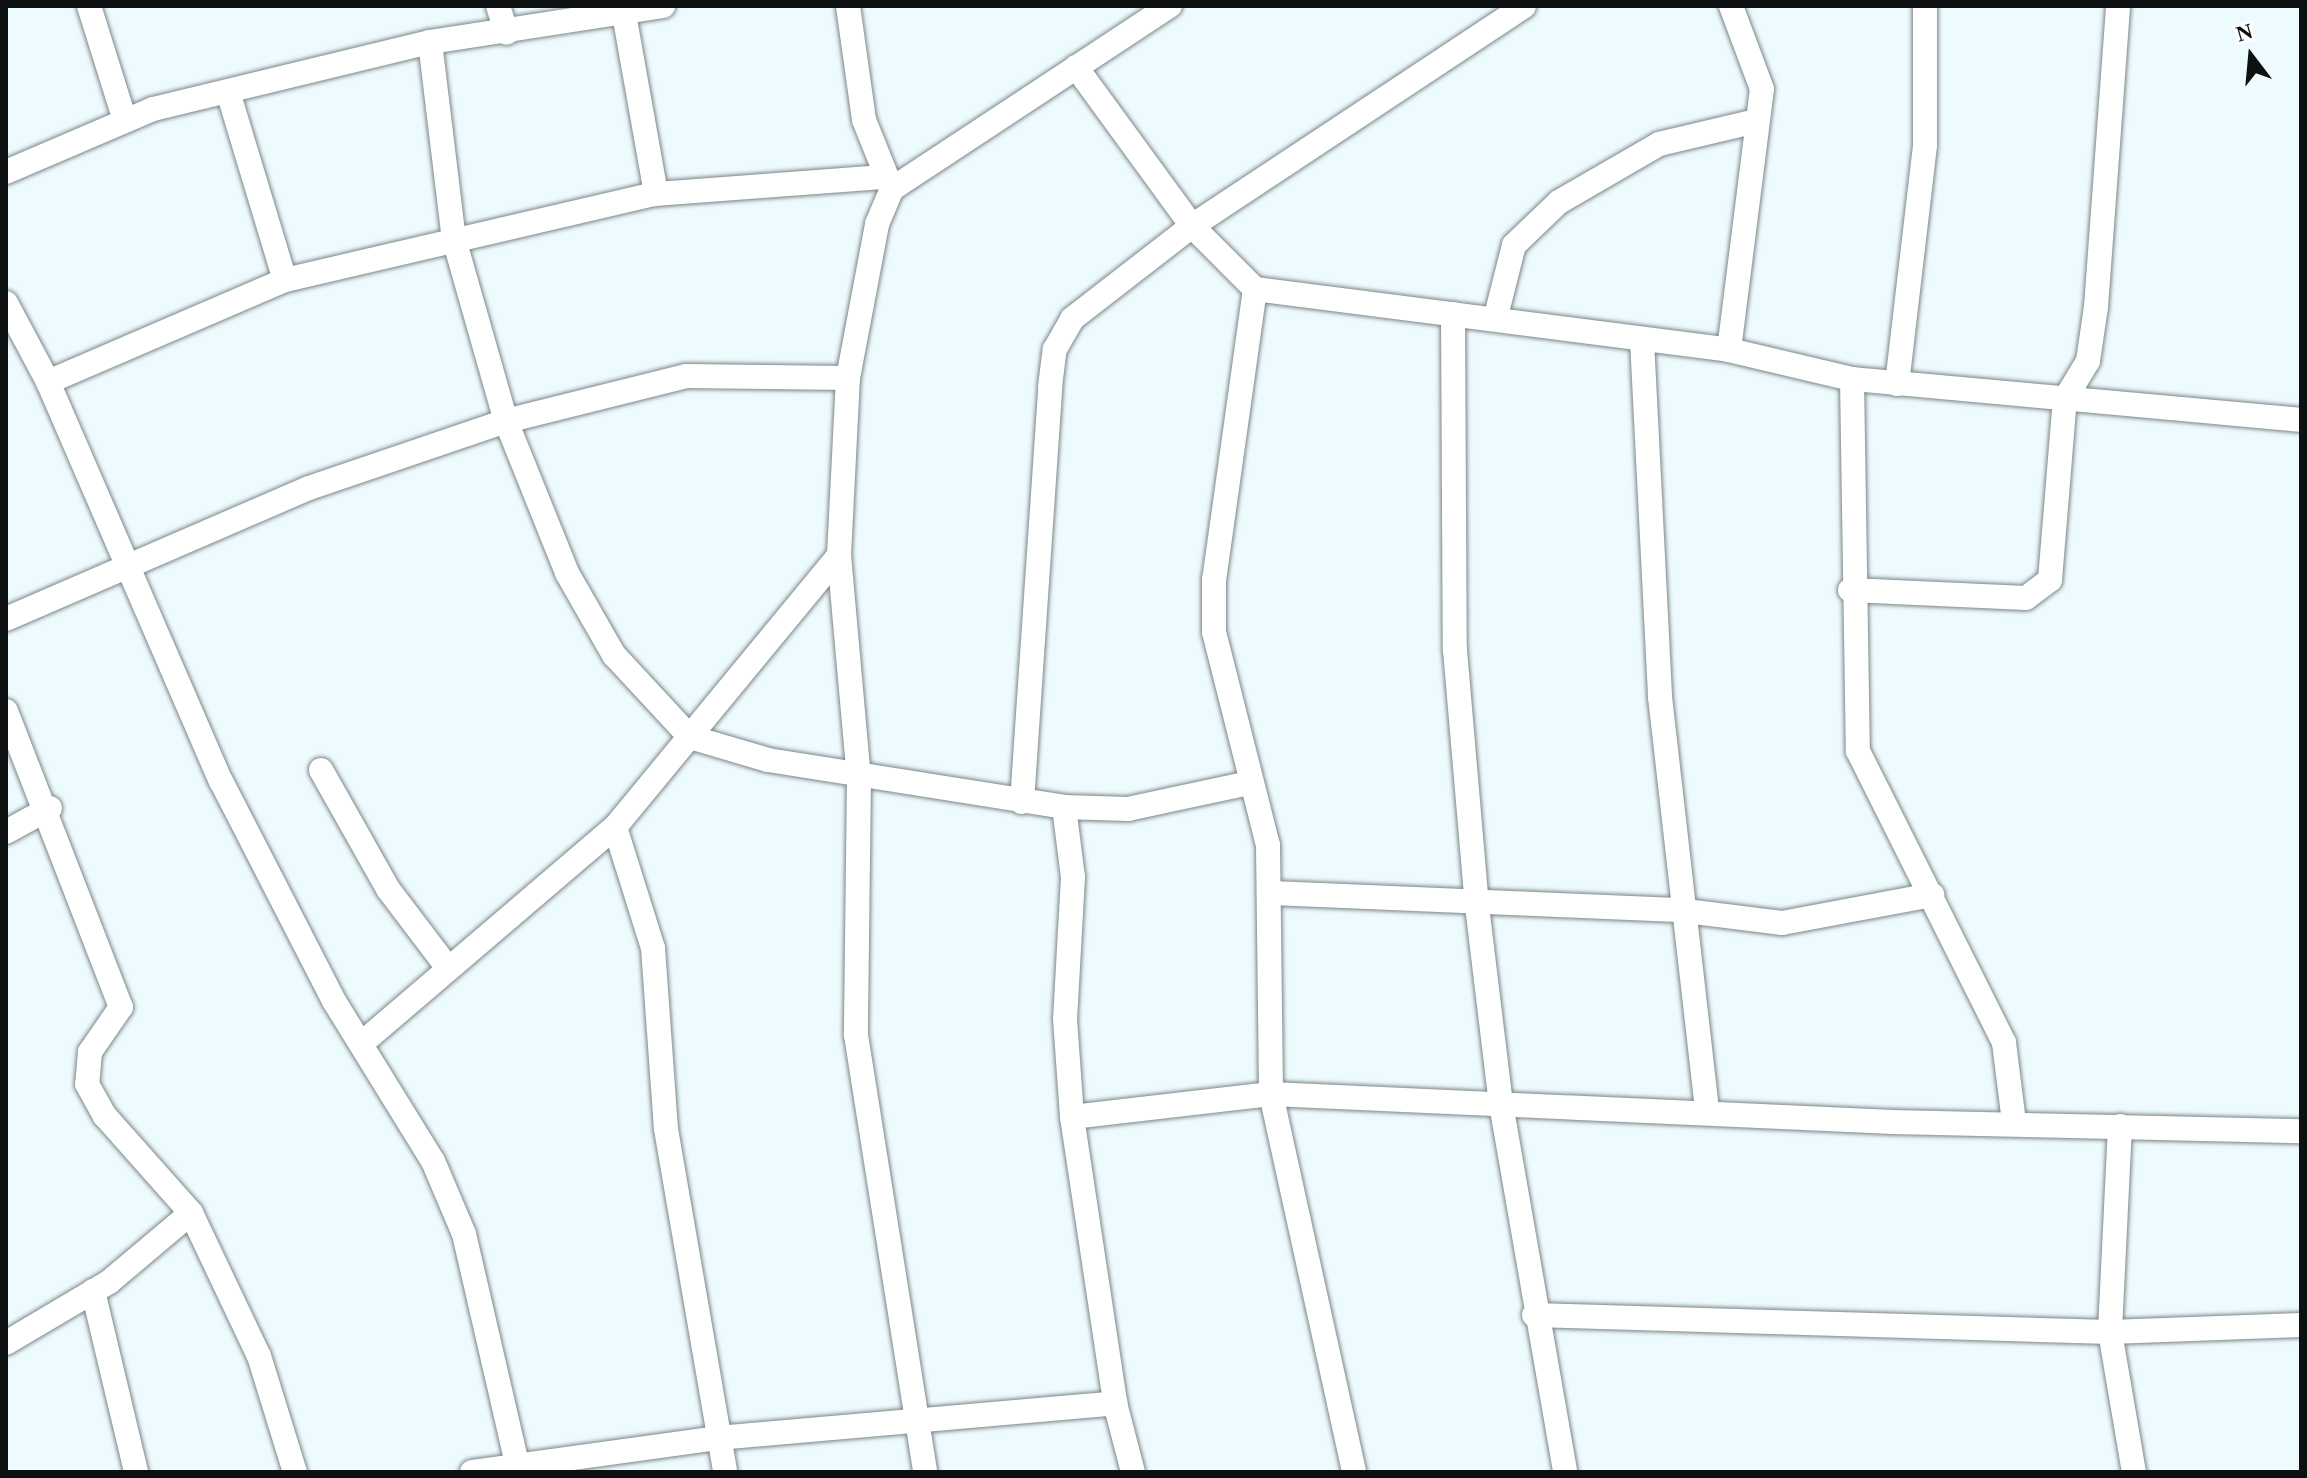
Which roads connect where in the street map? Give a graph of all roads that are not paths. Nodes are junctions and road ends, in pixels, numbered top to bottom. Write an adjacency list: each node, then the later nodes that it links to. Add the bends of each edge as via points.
1 (89, 6): 15 (street)
2 (498, 6): 11 (street)
3 (663, 6): 10 (street)
4 (848, 6): 18 (street, via 864,120)
5 (1170, 6): 13 (street)
6 (1524, 6): 20 (street)
7 (1731, 6): 16 (street, via 1756,60 1762,89)
8 (1925, 6): 32 (street, via 1925,145)
9 (2118, 6): 33 (street, via 2096,307 2088,361)
10 (624, 14): 11 (street); 19 (street)
11 (507, 33): 12 (street)
12 (430, 42): 14 (street); 21 (street)
13 (1076, 67): 18 (street); 20 (street)
14 (229, 95): 15 (street); 22 (street)
15 (124, 118): 17 (street)
16 (1756, 121): 26 (street, via 1659,144 1559,202 1514,245); 28 (street)
17 (6, 172)
18 (888, 183): 19 (street); 29 (street)
19 (656, 194): 21 (street)
20 (1192, 226): 23 (street); 45 (street, via 1082,309 1055,349)
21 (454, 239): 22 (street); 35 (street)
22 (285, 280): 31 (street)
23 (1255, 289): 25 (street); 44 (street, via 1214,579 1214,632)
24 (6, 303): 31 (street)
25 (1453, 314): 26 (street); 52 (street, via 1455,650)
26 (1496, 316): 27 (street)
27 (1642, 340): 28 (street); 53 (street)
28 (1729, 350): 30 (street)
29 (848, 378): 35 (street, via 686,376); 36 (street)
30 (1852, 379): 32 (street); 38 (street)
31 (48, 382): 37 (street)
32 (1897, 384): 33 (street)
33 (2065, 399): 34 (street); 38 (street, via 2055,546 2041,591 2026,598)
34 (2301, 420)
35 (506, 421): 37 (street, via 309,488); 41 (street, via 567,573 614,655)
36 (839, 555): 41 (street); 43 (street)
37 (125, 568): 39 (street); 55 (street, via 221,781)
38 (1850, 590): 51 (street, via 1858,751)
39 (6, 619)
40 (6, 711): 47 (street)
41 (690, 737): 43 (street); 48 (street)
42 (321, 770): 54 (street, via 388,889)
43 (859, 777): 45 (street); 70 (street, via 856,1035)
44 (1249, 783): 46 (street, via 1128,809); 50 (street, via 1268,845)
45 (1022, 802): 46 (street)
46 (1064, 807): 59 (street, via 1073,877 1065,1019)
47 (50, 808): 49 (street); 63 (street, via 121,1007 90,1052 87,1084 105,1116)
48 (615, 827): 54 (street); 71 (street, via 653,948 666,1129)
49 (6, 832)
50 (1272, 893): 52 (street); 56 (street, via 1265,1007)
51 (1932, 895): 53 (street, via 1782,923); 60 (street, via 2004,1043)
52 (1477, 906): 53 (street); 57 (street)
53 (1678, 910): 58 (street)
54 (445, 964): 55 (street)
55 (362, 1043): 72 (street, via 433,1161 464,1234)
56 (1271, 1094): 57 (street); 59 (street); 79 (street)
57 (1501, 1104): 58 (street); 65 (street)
58 (1707, 1112): 60 (street)
59 (1072, 1117): 69 (street)
60 (2014, 1122): 61 (street)
61 (2120, 1126): 62 (street); 67 (street)
62 (2301, 1131)
63 (191, 1213): 64 (street); 74 (street, via 259,1356)
64 (93, 1291): 68 (street); 73 (street)
65 (1534, 1315): 67 (street); 80 (street)
66 (2301, 1325): 67 (street)
67 (2110, 1332): 81 (street)
68 (6, 1343)
69 (1115, 1403): 70 (street); 78 (street)
70 (913, 1418): 71 (street); 77 (street)
71 (718, 1438): 72 (street); 76 (street)
72 (518, 1468): 75 (street)
73 (136, 1472)
74 (295, 1472)
75 (472, 1472)
76 (725, 1472)
77 (925, 1472)
78 (1133, 1472)
79 (1354, 1472)
80 (1565, 1472)
81 (2134, 1472)

